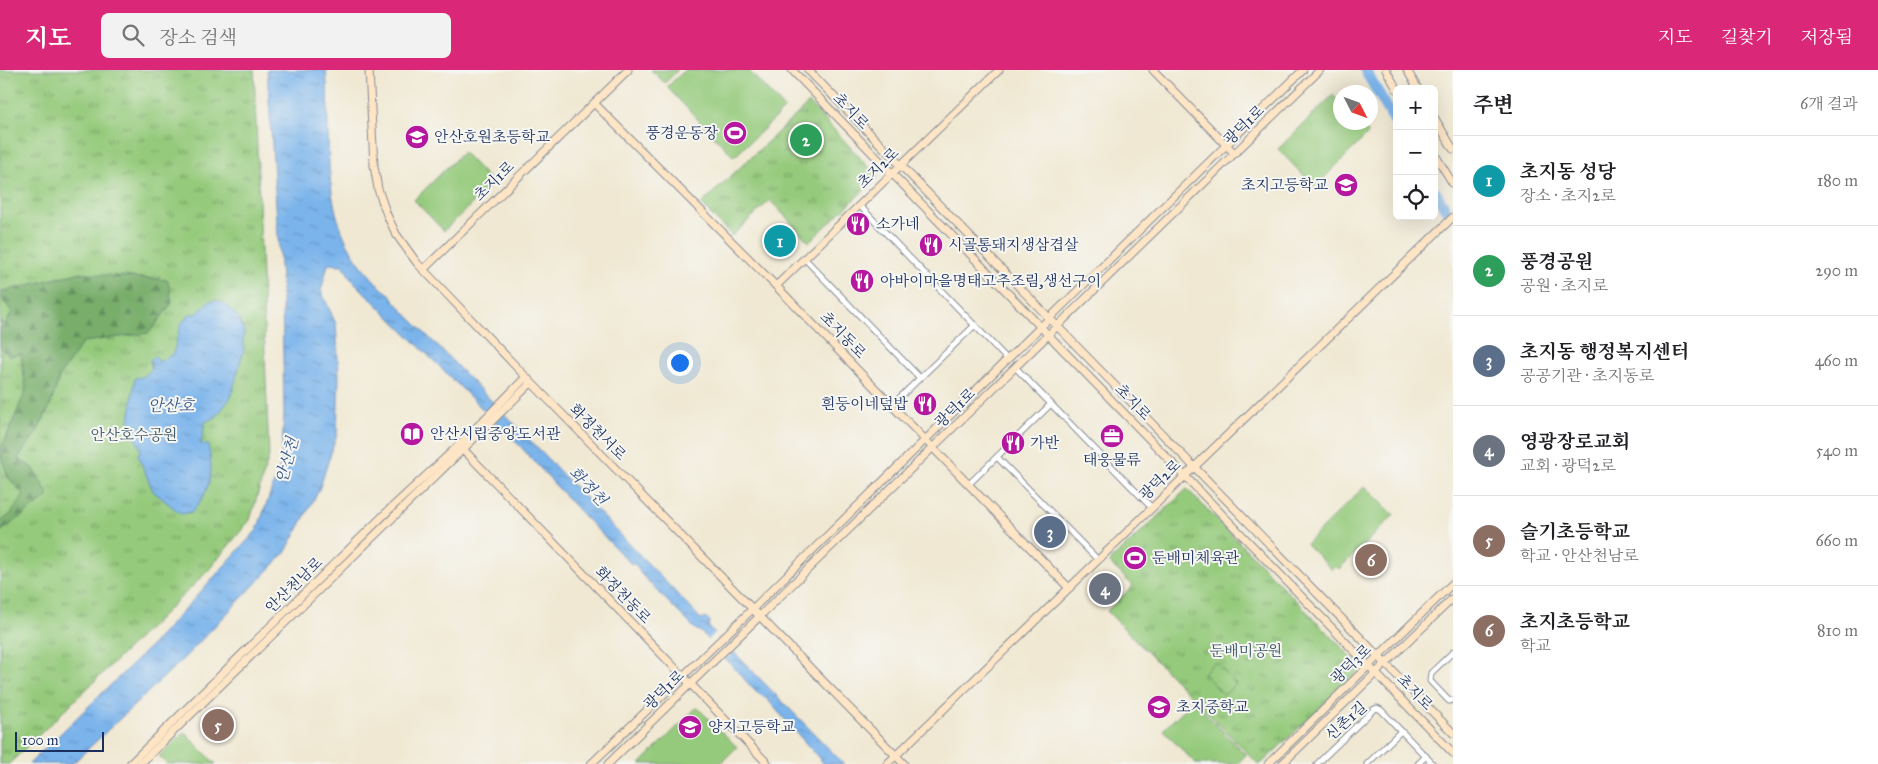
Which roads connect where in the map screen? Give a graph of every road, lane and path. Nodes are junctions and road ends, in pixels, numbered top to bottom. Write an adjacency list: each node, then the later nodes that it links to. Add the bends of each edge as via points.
1 (369, 70): 25 (street, 화정천서로, via 378,189 396,234)
2 (628, 70): 13 (street, 초지1로)
3 (792, 70): 20 (street, 초지로)
4 (808, 70): 19 (street, 초지로)
5 (999, 70): 19 (street, 초지2로)
6 (1153, 70): 15 (street)
7 (1303, 70): 15 (street, 광덕1로)
8 (1320, 70): 17 (street, 광덕1로)
9 (1386, 70): 11 (street)
10 (1407, 70): 12 (street)
11 (1395, 85)
12 (1416, 85)
13 (594, 103): 25 (street, 초지1로); 26 (street, 초지동로)
14 (1438, 124): 16 (street)
15 (1226, 145): 17 (street); 27 (street, 광덕1로)
16 (1453, 149)
17 (1234, 153): 30 (street, 광덕1로)
18 (1438, 159): 21 (street)
19 (900, 165): 20 (street, 초지2로); 27 (street, 초지로)
20 (892, 173): 22 (street, 초지2로); 29 (street, 초지로)
21 (1453, 184)
22 (859, 205): 24 (street, 초지2로); 28 (street)
23 (1453, 217): 42 (street, 광덕2로)
24 (804, 258): 26 (street, 초지2로); 34 (street)
25 (423, 270): 35 (street, 화정천서로)
26 (776, 286): 37 (street, 초지동로)
27 (1049, 318): 29 (street, 광덕1로); 30 (street, 초지로)
28 (975, 325): 32 (street); 34 (street)
29 (1040, 326): 31 (street, 초지로); 32 (street, 광덕1로)
30 (1058, 326): 31 (street, 광덕1로); 42 (street, 초지로)
31 (1049, 335): 33 (street, 광덕1로); 43 (street, 초지로)
32 (1007, 359): 38 (street, 광덕1로)
33 (1016, 367): 36 (street); 40 (street, 광덕1로)
34 (920, 378): 37 (street)
35 (528, 380): 39 (street, 안산천남로); 50 (street, 화정천서로)
36 (1051, 404): 41 (street); 45 (street)
37 (892, 405): 38 (street, 초지동로)
38 (925, 439): 40 (street, 초지동로); 50 (street, 광덕1로)
39 (461, 447): 57 (street, 화정천동로); 65 (street, 안산천남로, via 390,509)
40 (933, 448): 44 (street, 초지동로); 51 (street, 광덕1로)
41 (997, 457): 44 (street); 46 (street)
42 (1194, 467): 43 (street, 광덕2로); 53 (street, 초지로)
43 (1185, 476): 45 (street, 광덕2로); 55 (street, 초지로)
44 (968, 485): 48 (street, 초지동로)
45 (1152, 508): 46 (street, 광덕2로)
46 (1098, 560): 48 (street, 광덕2로)
47 (1453, 583): 53 (street, 광덕3로)
48 (1069, 588): 63 (street, 광덕2로)
49 (1453, 598): 54 (street, 광덕3로)
50 (752, 608): 51 (street, 화정천서로); 57 (street, 광덕1로)
51 (760, 617): 58 (street, 광덕1로); 63 (street, 화정천서로)
52 (1453, 652): 59 (street, via 1431,673 1430,681 1449,701)
53 (1379, 656): 54 (street, 초지로); 55 (street, 광덕3로)
54 (1386, 663): 56 (street, 광덕3로); 61 (street, 초지로)
55 (1369, 665): 56 (street, 초지로); 72 (street, 광덕3로)
56 (1376, 672): 62 (street, 초지로); 73 (street, 광덕3로)
57 (682, 676): 58 (street, 화정천동로); 67 (street, 광덕1로)
58 (690, 684): 68 (street, 광덕1로); 69 (street, 화정천동로)
59 (1453, 700)
60 (1401, 731): 64 (street, 신촌1길); 74 (street, 신촌1길, via 1377,708); 75 (street)
61 (1453, 733)
62 (1453, 752)
63 (896, 756): 70 (street, 광덕2로); 71 (street, 화정천서로)
64 (1426, 756): 76 (street); 77 (street, 신촌1길)
65 (142, 761): 66 (street, 안산천남로)
66 (130, 764)
67 (591, 764)
68 (608, 764)
69 (768, 764)
70 (887, 764)
71 (904, 764)
72 (1268, 764)
73 (1282, 764)
74 (1317, 764)
75 (1367, 764)
76 (1418, 764)
77 (1433, 764)

